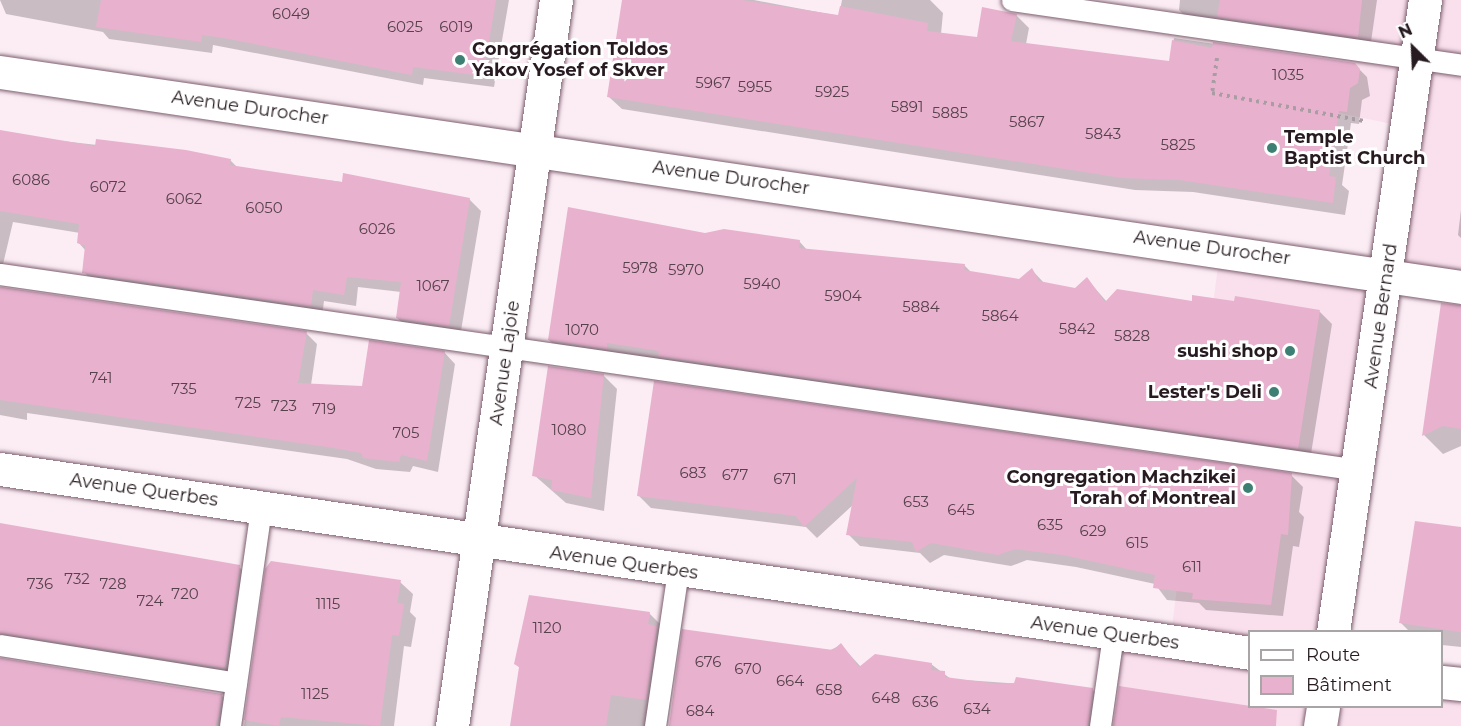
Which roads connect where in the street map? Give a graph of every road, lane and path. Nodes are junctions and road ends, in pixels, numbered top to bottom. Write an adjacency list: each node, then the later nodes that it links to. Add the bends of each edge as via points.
1 (556, 0): 9 (street, Avenue Lajoie)
2 (1012, 0): 4 (lane)
3 (1425, 0): 5 (street, Avenue Bernard)
4 (1221, 31): 5 (lane); 8 (path, via 1212,93)
5 (1416, 58): 6 (lane); 11 (street, Avenue Bernard)
6 (1461, 64)
7 (0, 72): 9 (street, Avenue Durocher)
8 (1365, 121)
9 (536, 149): 11 (street, Avenue Durocher); 13 (street, Avenue Lajoie)
10 (0, 274): 13 (lane)
11 (1387, 274): 12 (street, Avenue Durocher); 15 (street, Avenue Bernard)
12 (1461, 287)
13 (508, 348): 15 (lane); 17 (street, Avenue Lajoie)
14 (0, 469): 16 (street, Avenue Querbes)
15 (1358, 470): 19 (street, Avenue Bernard)
16 (261, 508): 17 (street, Avenue Querbes); 24 (lane)
17 (478, 542): 18 (street, Avenue Querbes); 28 (street, Avenue Lajoie)
18 (678, 570): 20 (street, Avenue Querbes); 29 (lane)
19 (1333, 630)
20 (1113, 635): 22 (street, Avenue Querbes); 30 (lane)
21 (0, 645): 24 (lane)
22 (1248, 653)
23 (1443, 682): 25 (street)
24 (236, 683): 27 (lane)
25 (1461, 684)
26 (1323, 708): 31 (street)
27 (230, 726)
28 (452, 726)
29 (655, 726)
30 (1100, 726)
31 (1320, 726)

